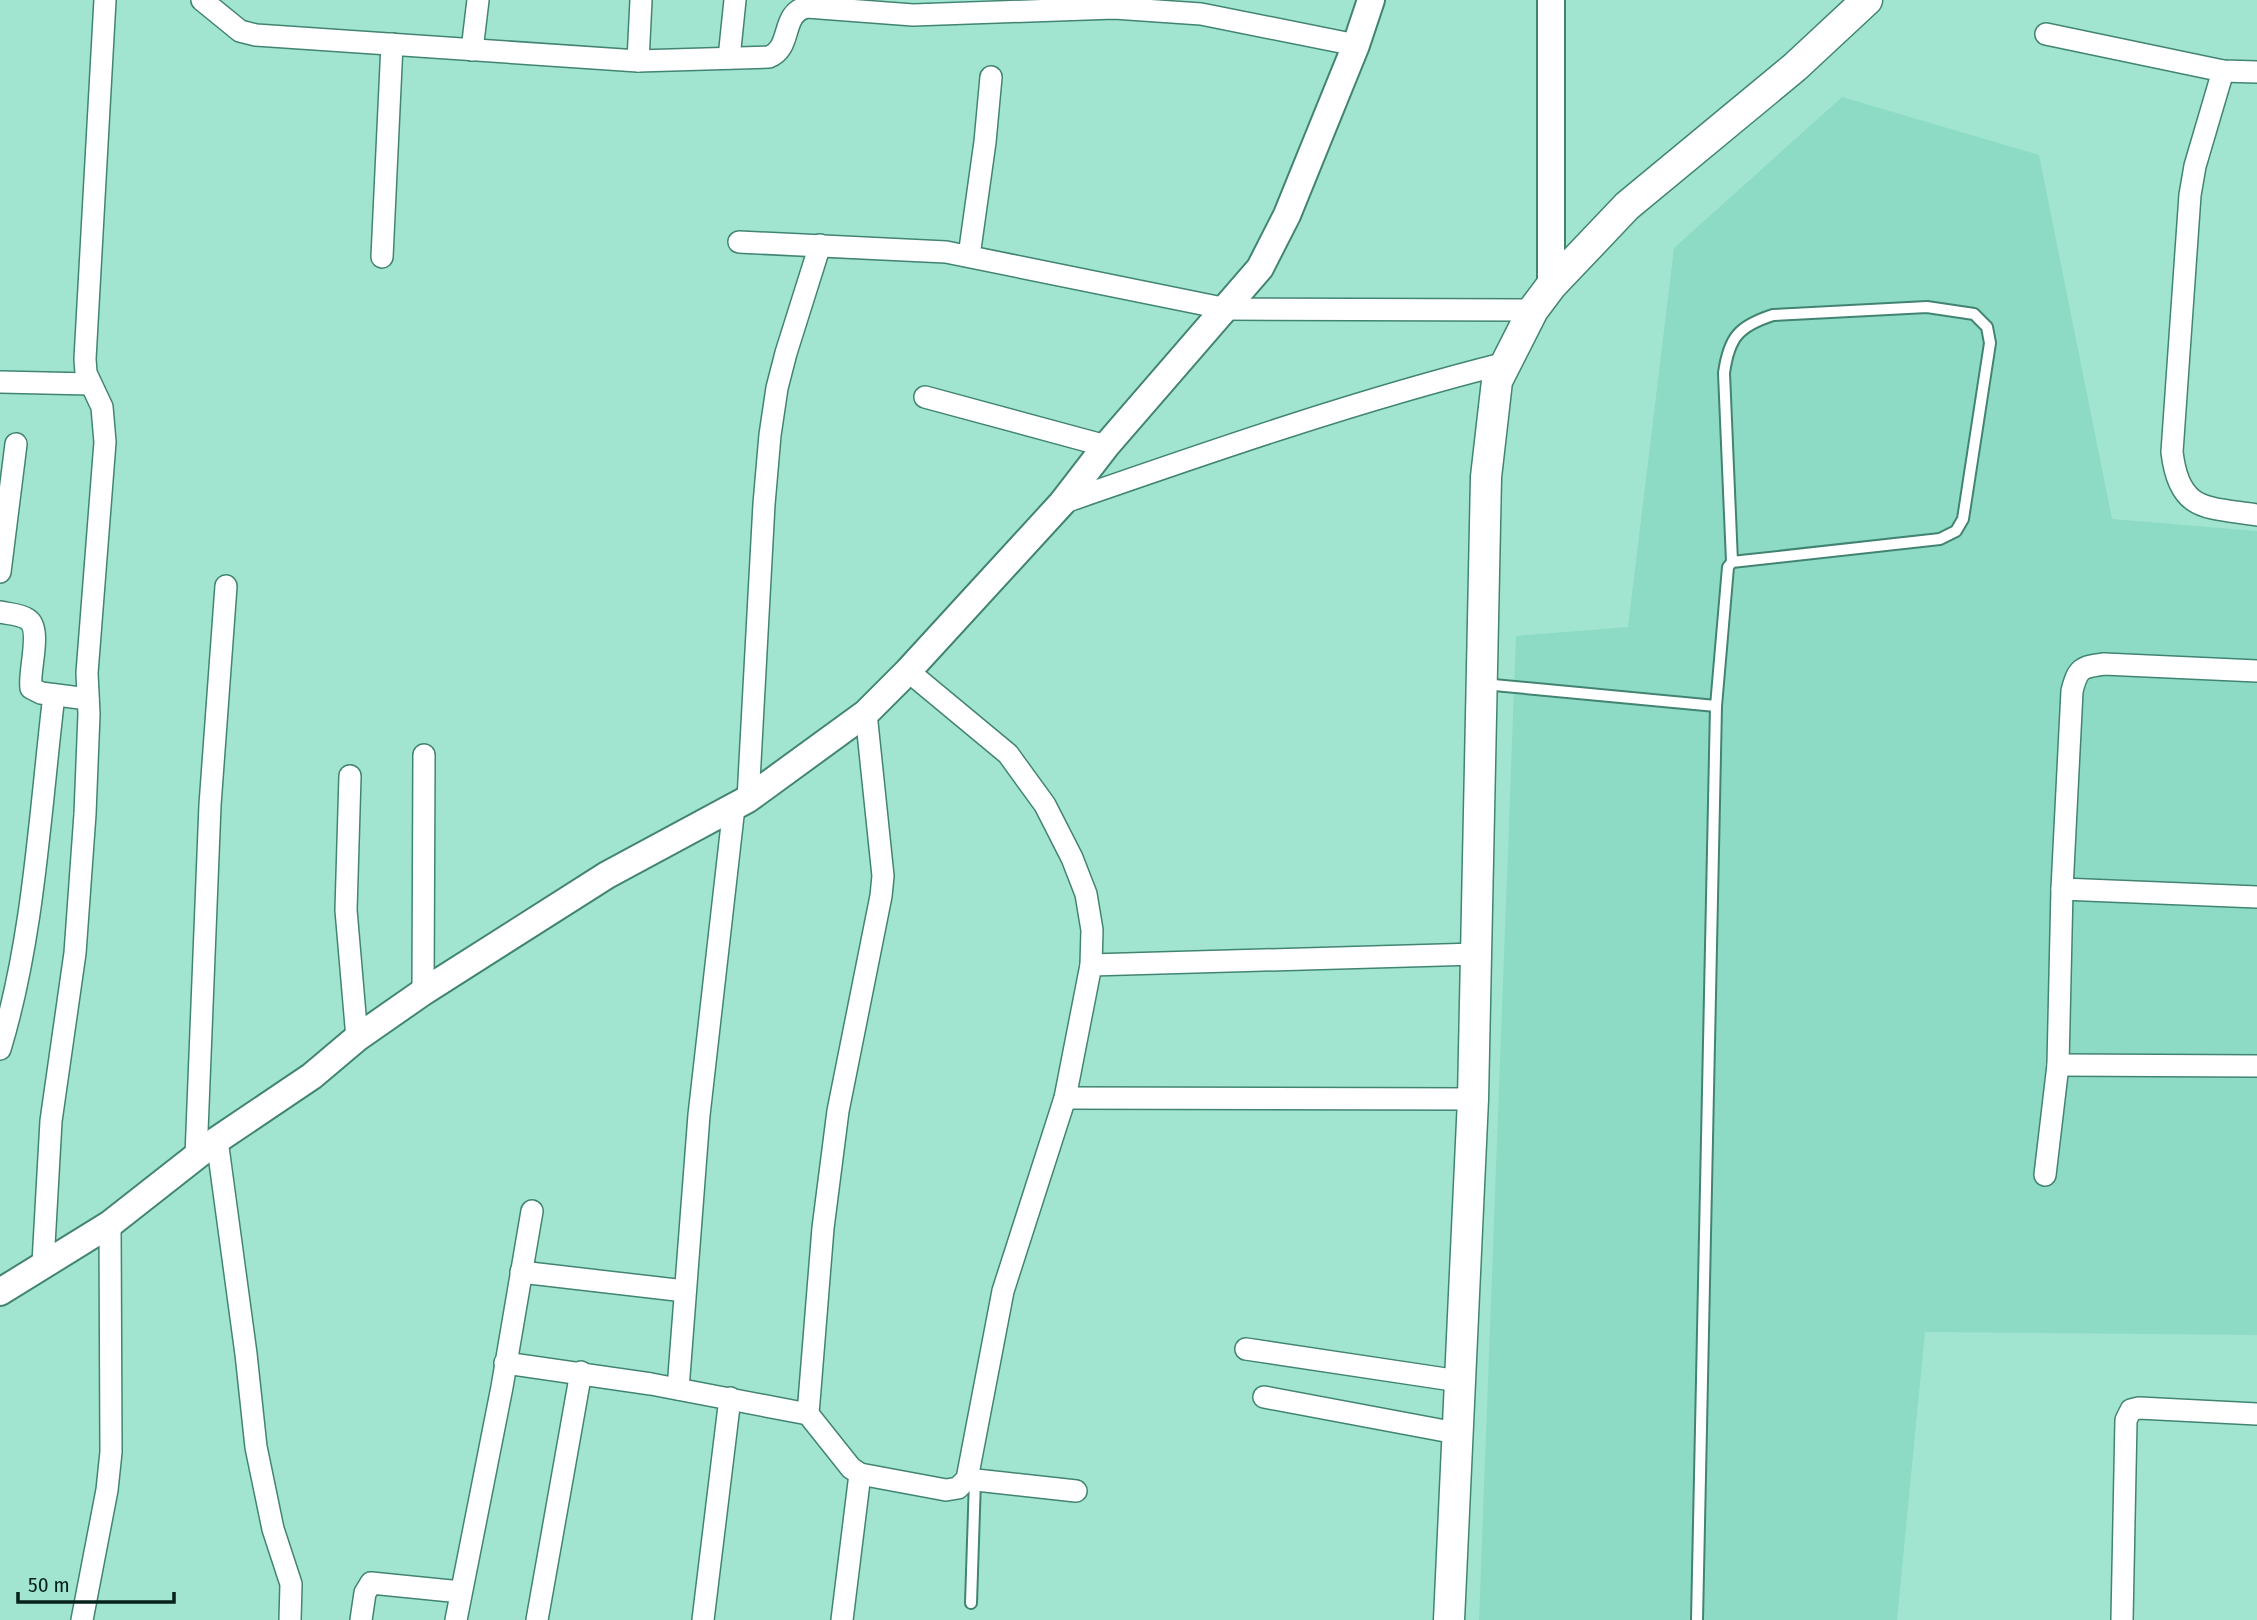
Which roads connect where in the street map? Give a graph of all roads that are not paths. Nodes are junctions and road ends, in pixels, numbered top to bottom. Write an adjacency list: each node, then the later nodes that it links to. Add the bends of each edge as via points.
1 (105, 0): 30 (street, via 85,359)
2 (202, 0): 13 (street, via 240,31 256,35)
3 (478, 0): 15 (street)
4 (642, 0): 17 (street)
5 (735, 0): 16 (street)
6 (1371, 0): 14 (street)
7 (1551, 0): 25 (street)
8 (1867, 0): 25 (main road, via 1795,67 1627,206)
9 (1114, 4): 10 (street); 14 (street, via 1201,14)
10 (998, 6): 11 (street)
11 (913, 8): 16 (street, via 799,9 775,55)
12 (2046, 34): 18 (street)
13 (392, 44): 15 (street); 24 (street)
14 (1356, 45): 26 (street, via 1287,215 1260,268)
15 (472, 50): 17 (street)
16 (729, 58): 17 (street)
17 (638, 61)
18 (2223, 71): 19 (street); 35 (street, via 2190,195 2172,452 2185,496 2206,507)
19 (2257, 72)
20 (991, 77): 23 (street)
21 (739, 242): 22 (street)
22 (820, 245): 23 (street); 49 (street, via 786,353 770,435)
23 (969, 256): 26 (street)
24 (382, 257)
25 (1551, 286): 27 (main road)
26 (1227, 309): 27 (street); 33 (street)
27 (1533, 310): 28 (main road)
28 (1506, 362): 34 (street, via 1269,431); 42 (main road, via 1497,380 1486,477)
29 (0, 382): 30 (street)
30 (90, 384): 44 (street, via 102,407 105,442)
31 (926, 397): 33 (street)
32 (16, 444): 37 (street)
33 (1106, 446): 34 (street)
34 (1062, 503): 40 (street)
35 (2257, 515)
36 (1732, 562): 36 (lane, via 1724,373 1735,335 1751,322 1773,315 1927,307 1974,314 1987,327 1990,343 1968,492 1956,531 1940,539); 45 (lane, via 1728,566)
37 (0, 572)
38 (226, 586): 61 (street, via 210,805)
39 (0, 612): 43 (street, via 25,617 33,625 31,688)
40 (908, 671): 46 (street); 53 (street, via 1008,754 1045,805 1086,894)
41 (2257, 671): 50 (street, via 2084,667 2071,691)
42 (1483, 684): 45 (lane); 52 (main road)
43 (54, 695): 44 (street); 56 (street, via 17,990)
44 (88, 699): 65 (street, via 75,953 52,1108)
45 (1716, 706): 92 (lane)
46 (866, 713): 49 (street); 76 (street, via 883,876 838,1111)
47 (424, 755): 54 (street)
48 (350, 776): 55 (street, via 346,910)
49 (741, 803): 54 (street, via 607,875); 67 (street, via 699,1115)
50 (2062, 889): 51 (street); 57 (street)
51 (2257, 897)
52 (1476, 954): 53 (street); 60 (main road)
53 (1091, 965): 59 (street)
54 (423, 992): 55 (street)
55 (356, 1038): 61 (street, via 312,1076)
56 (0, 1049)
57 (2058, 1065): 58 (street); 62 (street)
58 (2257, 1066)
59 (1065, 1098): 60 (street); 80 (street, via 1003,1291)
60 (1473, 1099): 72 (main road)
61 (207, 1148): 64 (street); 85 (street, via 246,1354 256,1447 273,1529 291,1584)
62 (2045, 1175)
63 (532, 1210): 66 (street)
64 (110, 1224): 65 (street); 84 (street, via 111,1452)
65 (43, 1264): 68 (street)
66 (521, 1272): 67 (street); 70 (street)
67 (685, 1291): 73 (street)
68 (0, 1292)
69 (1246, 1349): 72 (street)
70 (505, 1363): 71 (street); 82 (street)
71 (581, 1372): 73 (street); 88 (street)
72 (1459, 1381): 78 (main road)
73 (678, 1389): 75 (street)
74 (1264, 1397): 78 (street)
75 (730, 1398): 76 (street); 89 (street)
76 (807, 1414): 79 (street, via 850,1468)
77 (2257, 1414): 93 (street, via 2131,1410 2126,1420)
78 (1456, 1433): 91 (main road)
79 (860, 1474): 80 (street, via 946,1490); 90 (street)
80 (971, 1479): 81 (street); 83 (lane)
81 (1076, 1491)
82 (461, 1592): 86 (street, via 371,1583); 87 (street)
83 (971, 1603)
84 (82, 1620)
85 (290, 1620)
86 (361, 1620)
87 (456, 1620)
88 (537, 1620)
89 (703, 1620)
90 (842, 1620)
91 (1449, 1620)
92 (1696, 1620)
93 (2122, 1620)

